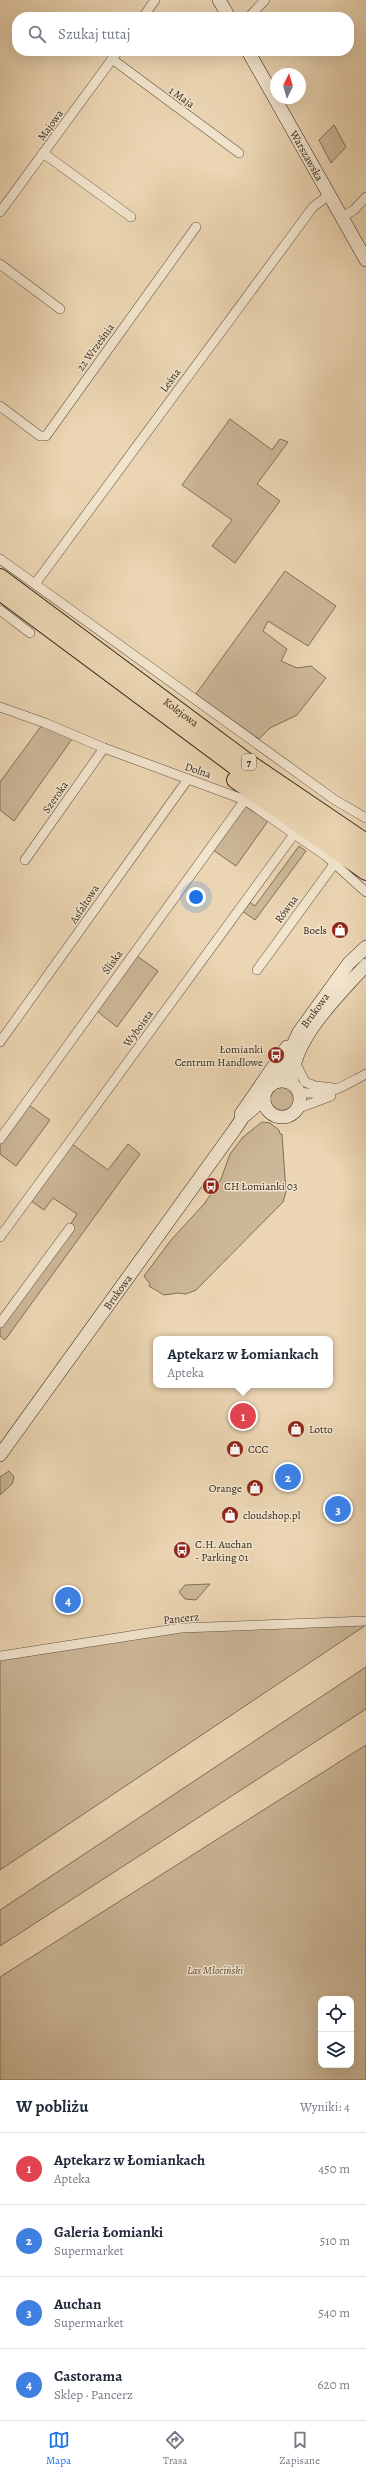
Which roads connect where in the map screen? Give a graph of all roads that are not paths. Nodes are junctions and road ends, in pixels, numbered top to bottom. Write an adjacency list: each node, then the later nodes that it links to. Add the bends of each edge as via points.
1 (155, 0): 4 (street)
2 (220, 0): 5 (street)
3 (265, 0): 6 (street)
4 (147, 12)
5 (226, 12)
6 (254, 12)
7 (114, 56): 9 (street, Majowa)
8 (251, 56): 12 (street, Warszawska)
9 (112, 59): 10 (street, Majowa); 11 (street, 1 Maja)
10 (43, 153): 14 (street, Majowa); 15 (street)
11 (239, 153)
12 (329, 195): 16 (street, Warszawska); 24 (street, Leśna, via 313,207)
13 (366, 197): 16 (street)
14 (0, 212)
15 (130, 217)
16 (342, 218): 18 (street, Warszawska)
17 (196, 228): 21 (street, 22 Września, via 46,436 40,436)
18 (366, 260)
19 (0, 264): 20 (street)
20 (60, 309)
21 (0, 406)
22 (0, 559): 24 (street, Kolejowa)
23 (0, 577): 28 (highway, Kolejowa / 7)
24 (35, 584): 34 (street, Kolejowa, via 335,800)
25 (0, 592): 29 (highway, Kolejowa / 7)
26 (0, 610): 27 (street)
27 (30, 633)
28 (134, 677): 35 (highway, via 163,691 208,719); 37 (highway, Kolejowa / 7, via 248,762)
29 (136, 694): 38 (highway, Kolejowa / 7, via 241,771); 41 (highway, via 192,748)
30 (0, 707): 31 (street, Dolna)
31 (104, 748): 32 (street, Dolna); 39 (street, Szeroka)
32 (188, 779): 33 (street, Dolna); 47 (street, Asfaltowa)
33 (245, 800): 36 (street, Dolna); 59 (street, Śliska)
34 (366, 818)
35 (366, 829)
36 (294, 833): 40 (street, Dolna); 61 (street, Wyboista)
37 (366, 842)
38 (366, 856)
39 (25, 860)
40 (336, 863): 42 (street, Dolna); 45 (street, Równa)
41 (366, 872)
42 (366, 892)
43 (366, 947): 46 (street, Brukowa, via 349,963)
44 (366, 965): 48 (street, Brukowa, via 329,1006 311,1031)
45 (257, 970)
46 (294, 1040): 51 (street, Brukowa); 58 (street, via 247,1104)
47 (0, 1042)
48 (295, 1063): 53 (street, Brukowa); 54 (street, via 305,1082 315,1086)
49 (366, 1074): 52 (street)
50 (366, 1080): 52 (street)
51 (276, 1081): 53 (street, via 283,1080); 55 (street, via 268,1087)
52 (353, 1082): 54 (street)
53 (296, 1088): 54 (street, via 315,1094); 56 (street)
54 (342, 1088): 56 (street, via 330,1097)
55 (264, 1099): 57 (street); 58 (street, Brukowa, via 243,1117)
56 (299, 1108): 57 (street, via 287,1117 279,1117)
57 (270, 1112): 58 (street, Brukowa, via 256,1116)
58 (235, 1129): 63 (street, Brukowa)
59 (0, 1139)
60 (70, 1228): 62 (street)
61 (0, 1237)
62 (0, 1323)
63 (0, 1455)
64 (366, 1621): 65 (street, Pancerz, via 181,1628)
65 (0, 1656)

